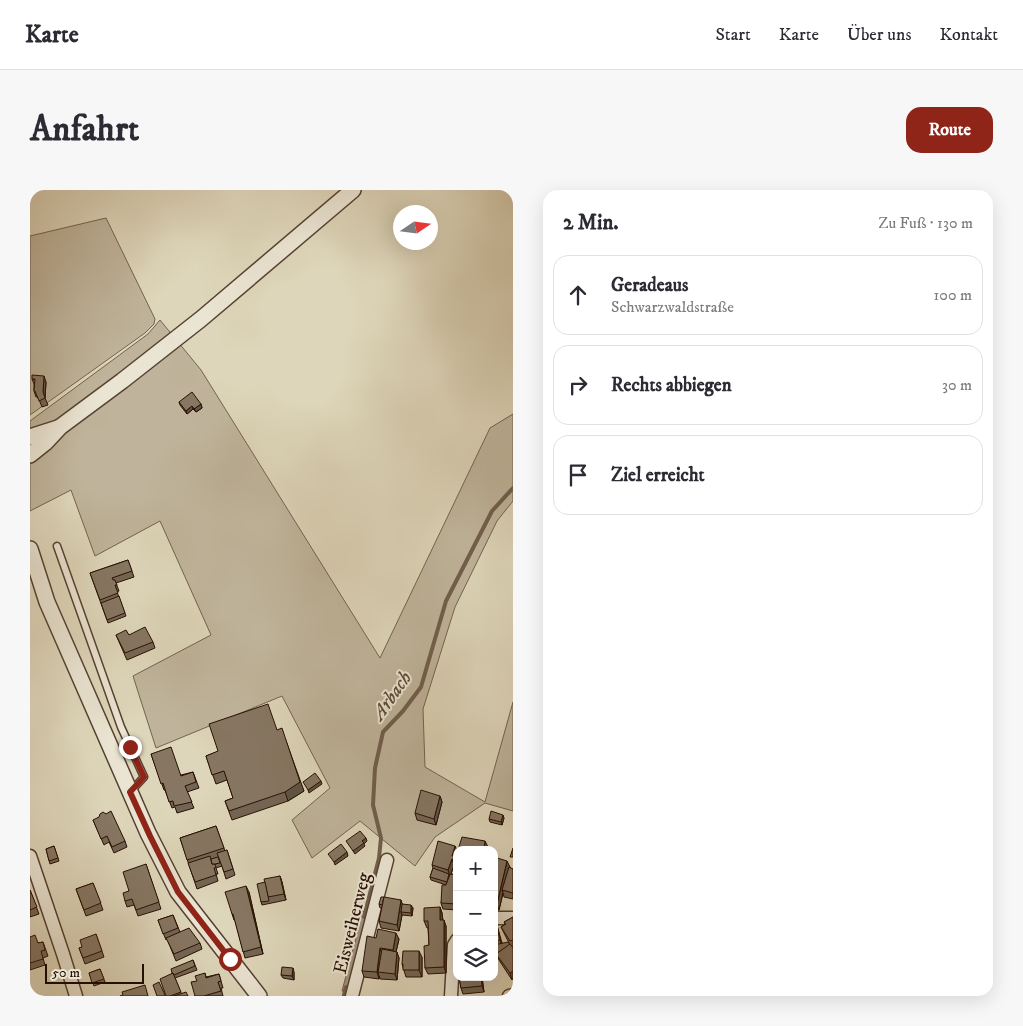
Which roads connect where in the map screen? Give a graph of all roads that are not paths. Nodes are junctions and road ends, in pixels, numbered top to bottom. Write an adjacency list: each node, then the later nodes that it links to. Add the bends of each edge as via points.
1 (353, 190): 2 (street, via 201,319)
2 (60, 427): 3 (street); 4 (street)
3 (30, 436)
4 (30, 455)
5 (57, 546): 9 (lane, via 121,727 144,777)
6 (30, 549): 8 (street)
7 (30, 575): 8 (street)
8 (47, 602): 9 (street)
9 (130, 792): 17 (street, via 178,892)
10 (30, 857): 16 (street)
11 (387, 860): 18 (street, Eisweiherweg)
12 (498, 918): 13 (street)
13 (513, 918)
14 (453, 962): 19 (street)
15 (513, 995): 20 (street)
16 (76, 996)
17 (259, 996)
18 (352, 996)
19 (451, 996)
20 (509, 996)

